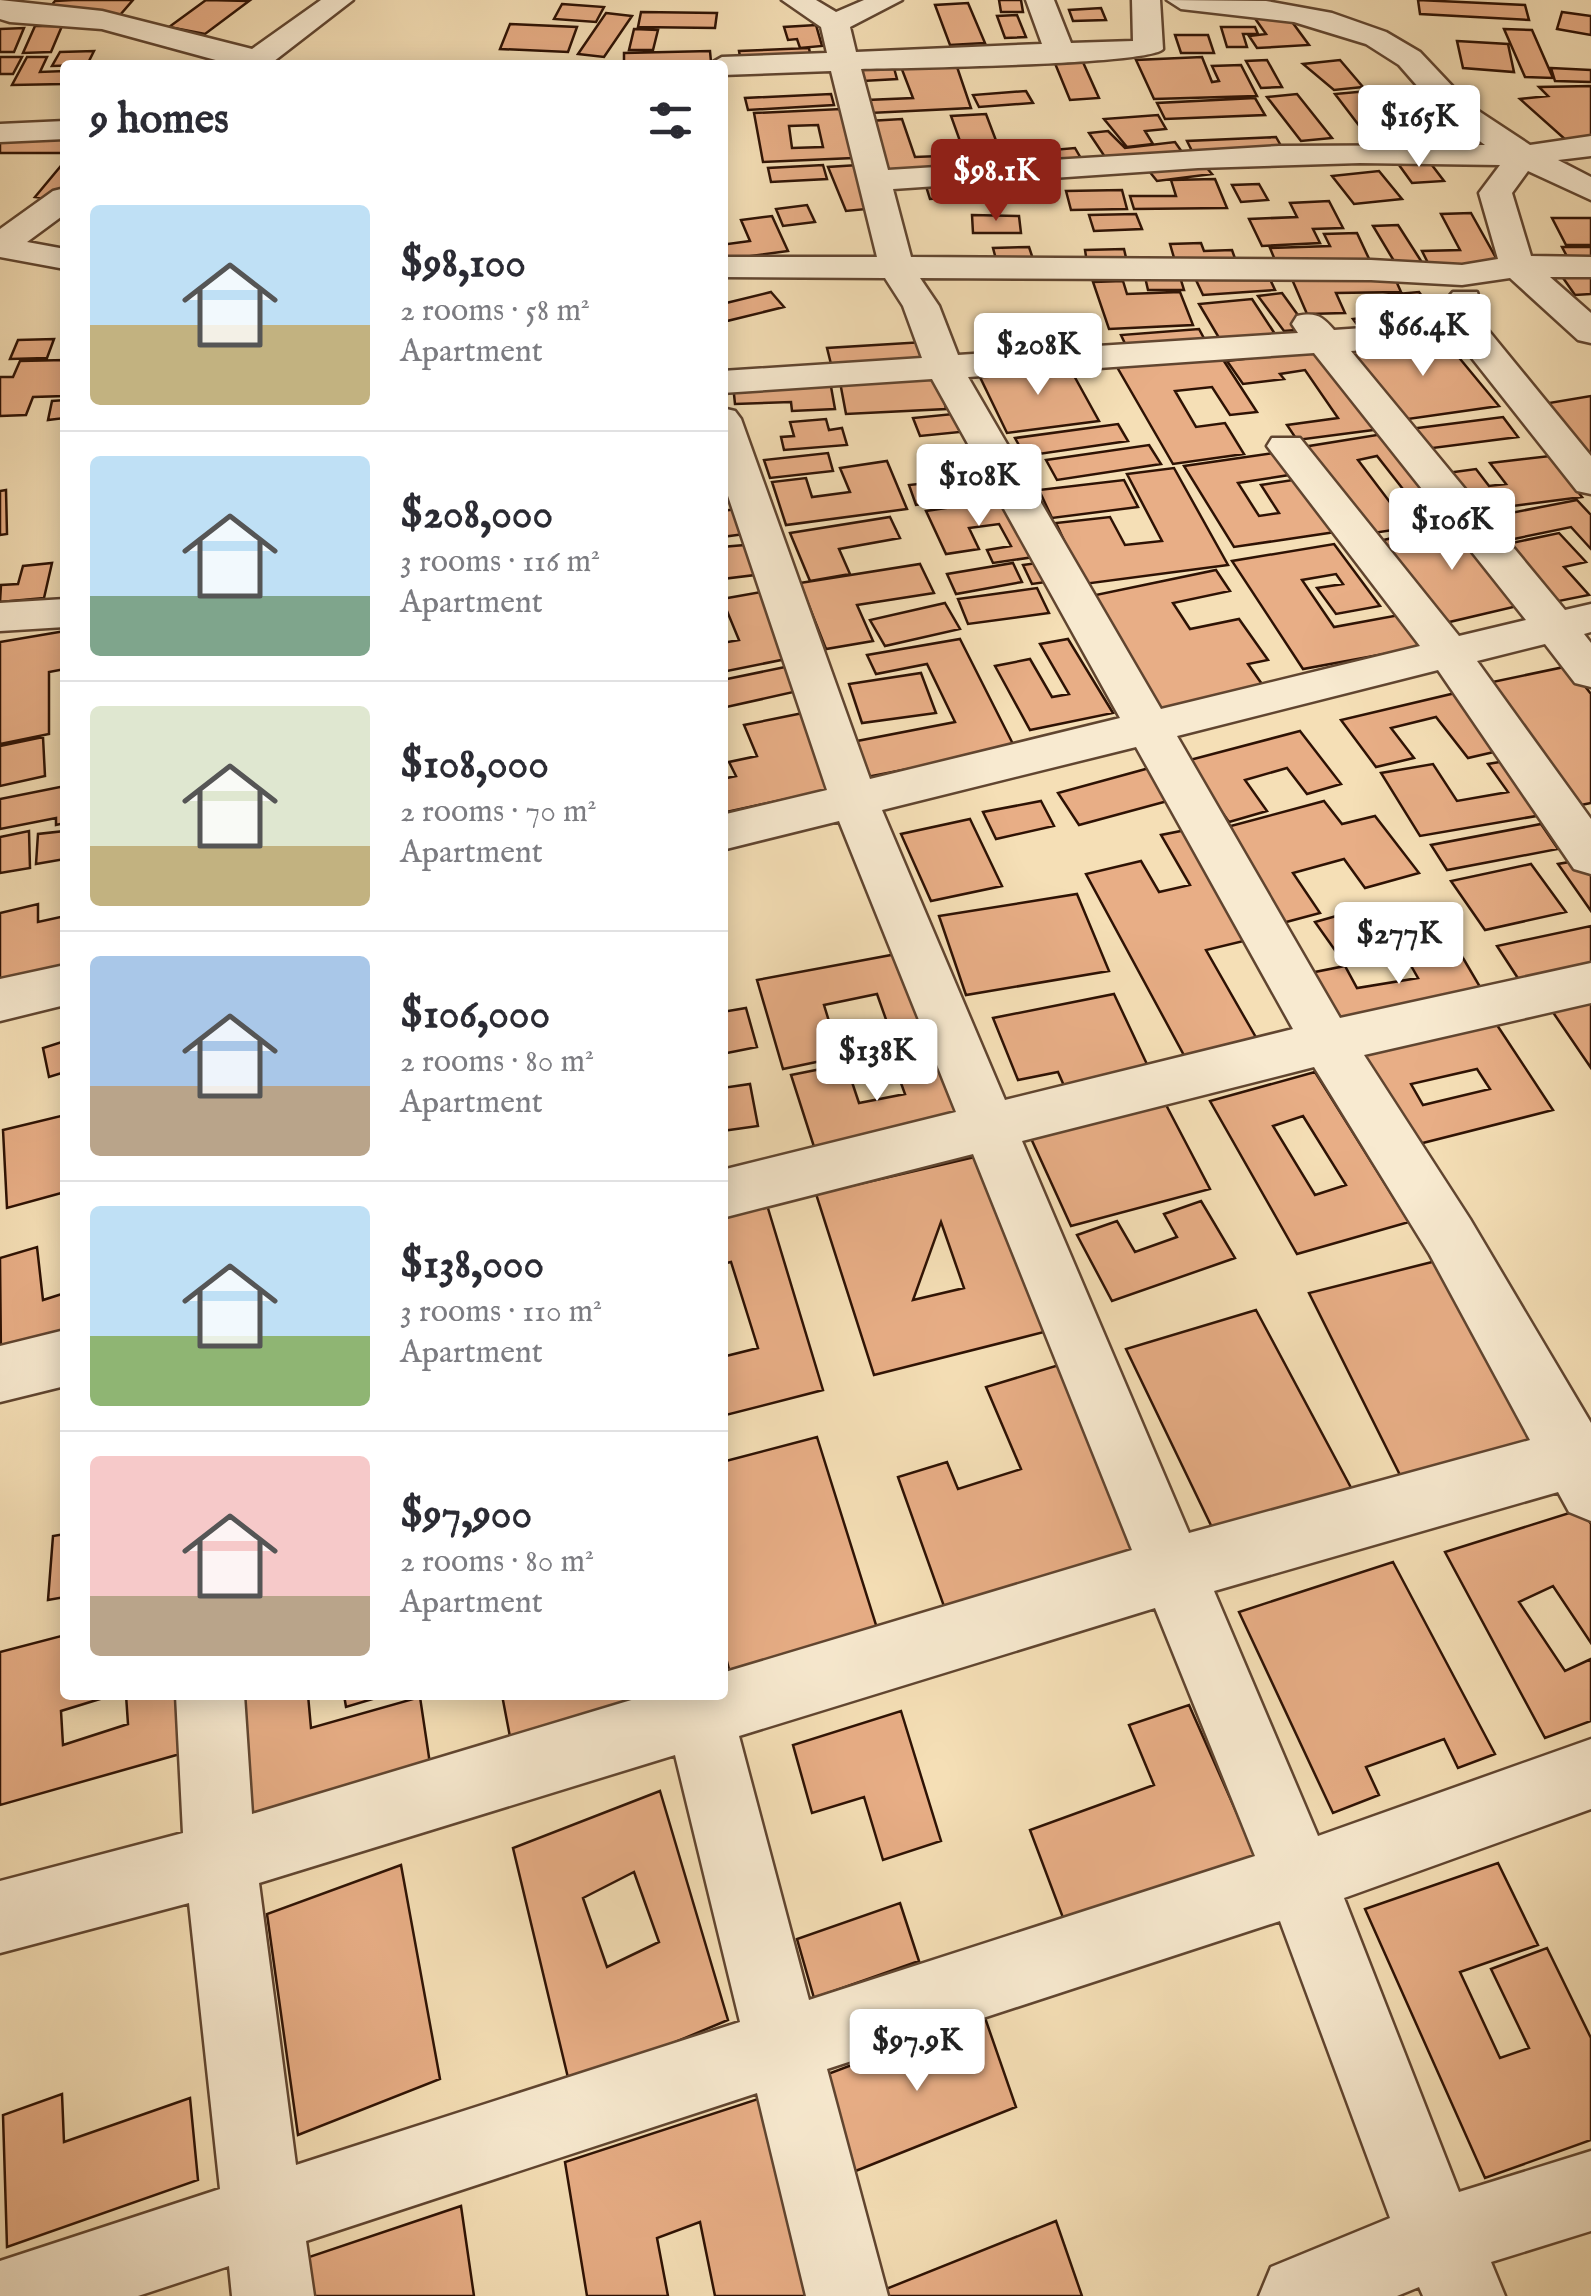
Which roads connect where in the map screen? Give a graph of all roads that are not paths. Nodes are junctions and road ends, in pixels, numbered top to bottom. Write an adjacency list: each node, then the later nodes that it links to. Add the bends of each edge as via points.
1 (339, 0): 11 (street)
2 (796, 0): 8 (street)
3 (888, 0): 8 (street)
4 (1040, 0): 9 (street)
5 (1146, 0): 9 (street, via 1148,49)
6 (1181, 0): 17 (street, via 1339,23 1404,53 1458,111)
7 (0, 7): 10 (street, via 102,20)
8 (834, 23): 12 (street)
9 (1061, 56): 12 (street)
10 (246, 60)
11 (256, 60)
12 (844, 62): 13 (street); 18 (street)
13 (728, 66)
14 (60, 130): 15 (street)
15 (0, 132)
16 (1591, 146): 17 (street)
17 (1524, 156): 18 (street, via 1417,151 1182,157); 19 (street); 24 (street, via 1495,193)
18 (872, 181): 26 (street, via 884,206)
19 (1591, 190)
20 (60, 202): 21 (street)
21 (0, 246): 22 (street)
22 (60, 258)
23 (728, 266): 26 (street)
24 (1518, 266): 25 (street); 28 (street); 30 (street)
25 (1591, 267)
26 (896, 270): 27 (street); 32 (street, via 922,306)
27 (1275, 270): 28 (street); 31 (street)
28 (1462, 275): 29 (street)
29 (1470, 332): 31 (street); 36 (street)
30 (1591, 332)
31 (1324, 346): 32 (street); 39 (street)
32 (944, 368): 33 (street); 42 (street)
33 (728, 382)
34 (728, 446): 43 (street)
35 (1286, 446): 40 (street)
36 (1591, 482)
37 (60, 613): 38 (street)
38 (0, 618)
39 (1574, 623): 40 (street); 41 (street)
40 (1449, 653): 42 (street); 45 (street)
41 (1591, 672)
42 (1145, 725): 43 (street); 49 (street)
43 (854, 801): 44 (street); 50 (street)
44 (728, 832)
45 (1591, 856)
46 (1591, 983): 49 (street)
47 (60, 987): 48 (street)
48 (0, 1000)
49 (1327, 1042): 50 (street); 54 (street)
50 (989, 1129): 51 (street); 55 (street)
51 (728, 1193)
52 (60, 1359): 53 (street)
53 (0, 1374)
54 (1585, 1467): 55 (street)
55 (1173, 1570): 56 (street); 61 (street)
56 (728, 1696)
57 (210, 1700): 60 (street)
58 (696, 1705): 60 (street); 63 (street)
59 (1591, 1774): 61 (street)
60 (220, 1858): 62 (street); 65 (street)
61 (1300, 1878): 63 (street); 66 (street)
62 (0, 1916)
63 (785, 2045): 65 (street); 69 (street)
64 (1591, 2191): 66 (street)
65 (265, 2215): 67 (street); 68 (street)
66 (1451, 2268): 70 (street)
67 (14, 2296)
68 (273, 2296)
69 (847, 2296)
70 (1300, 2296)

